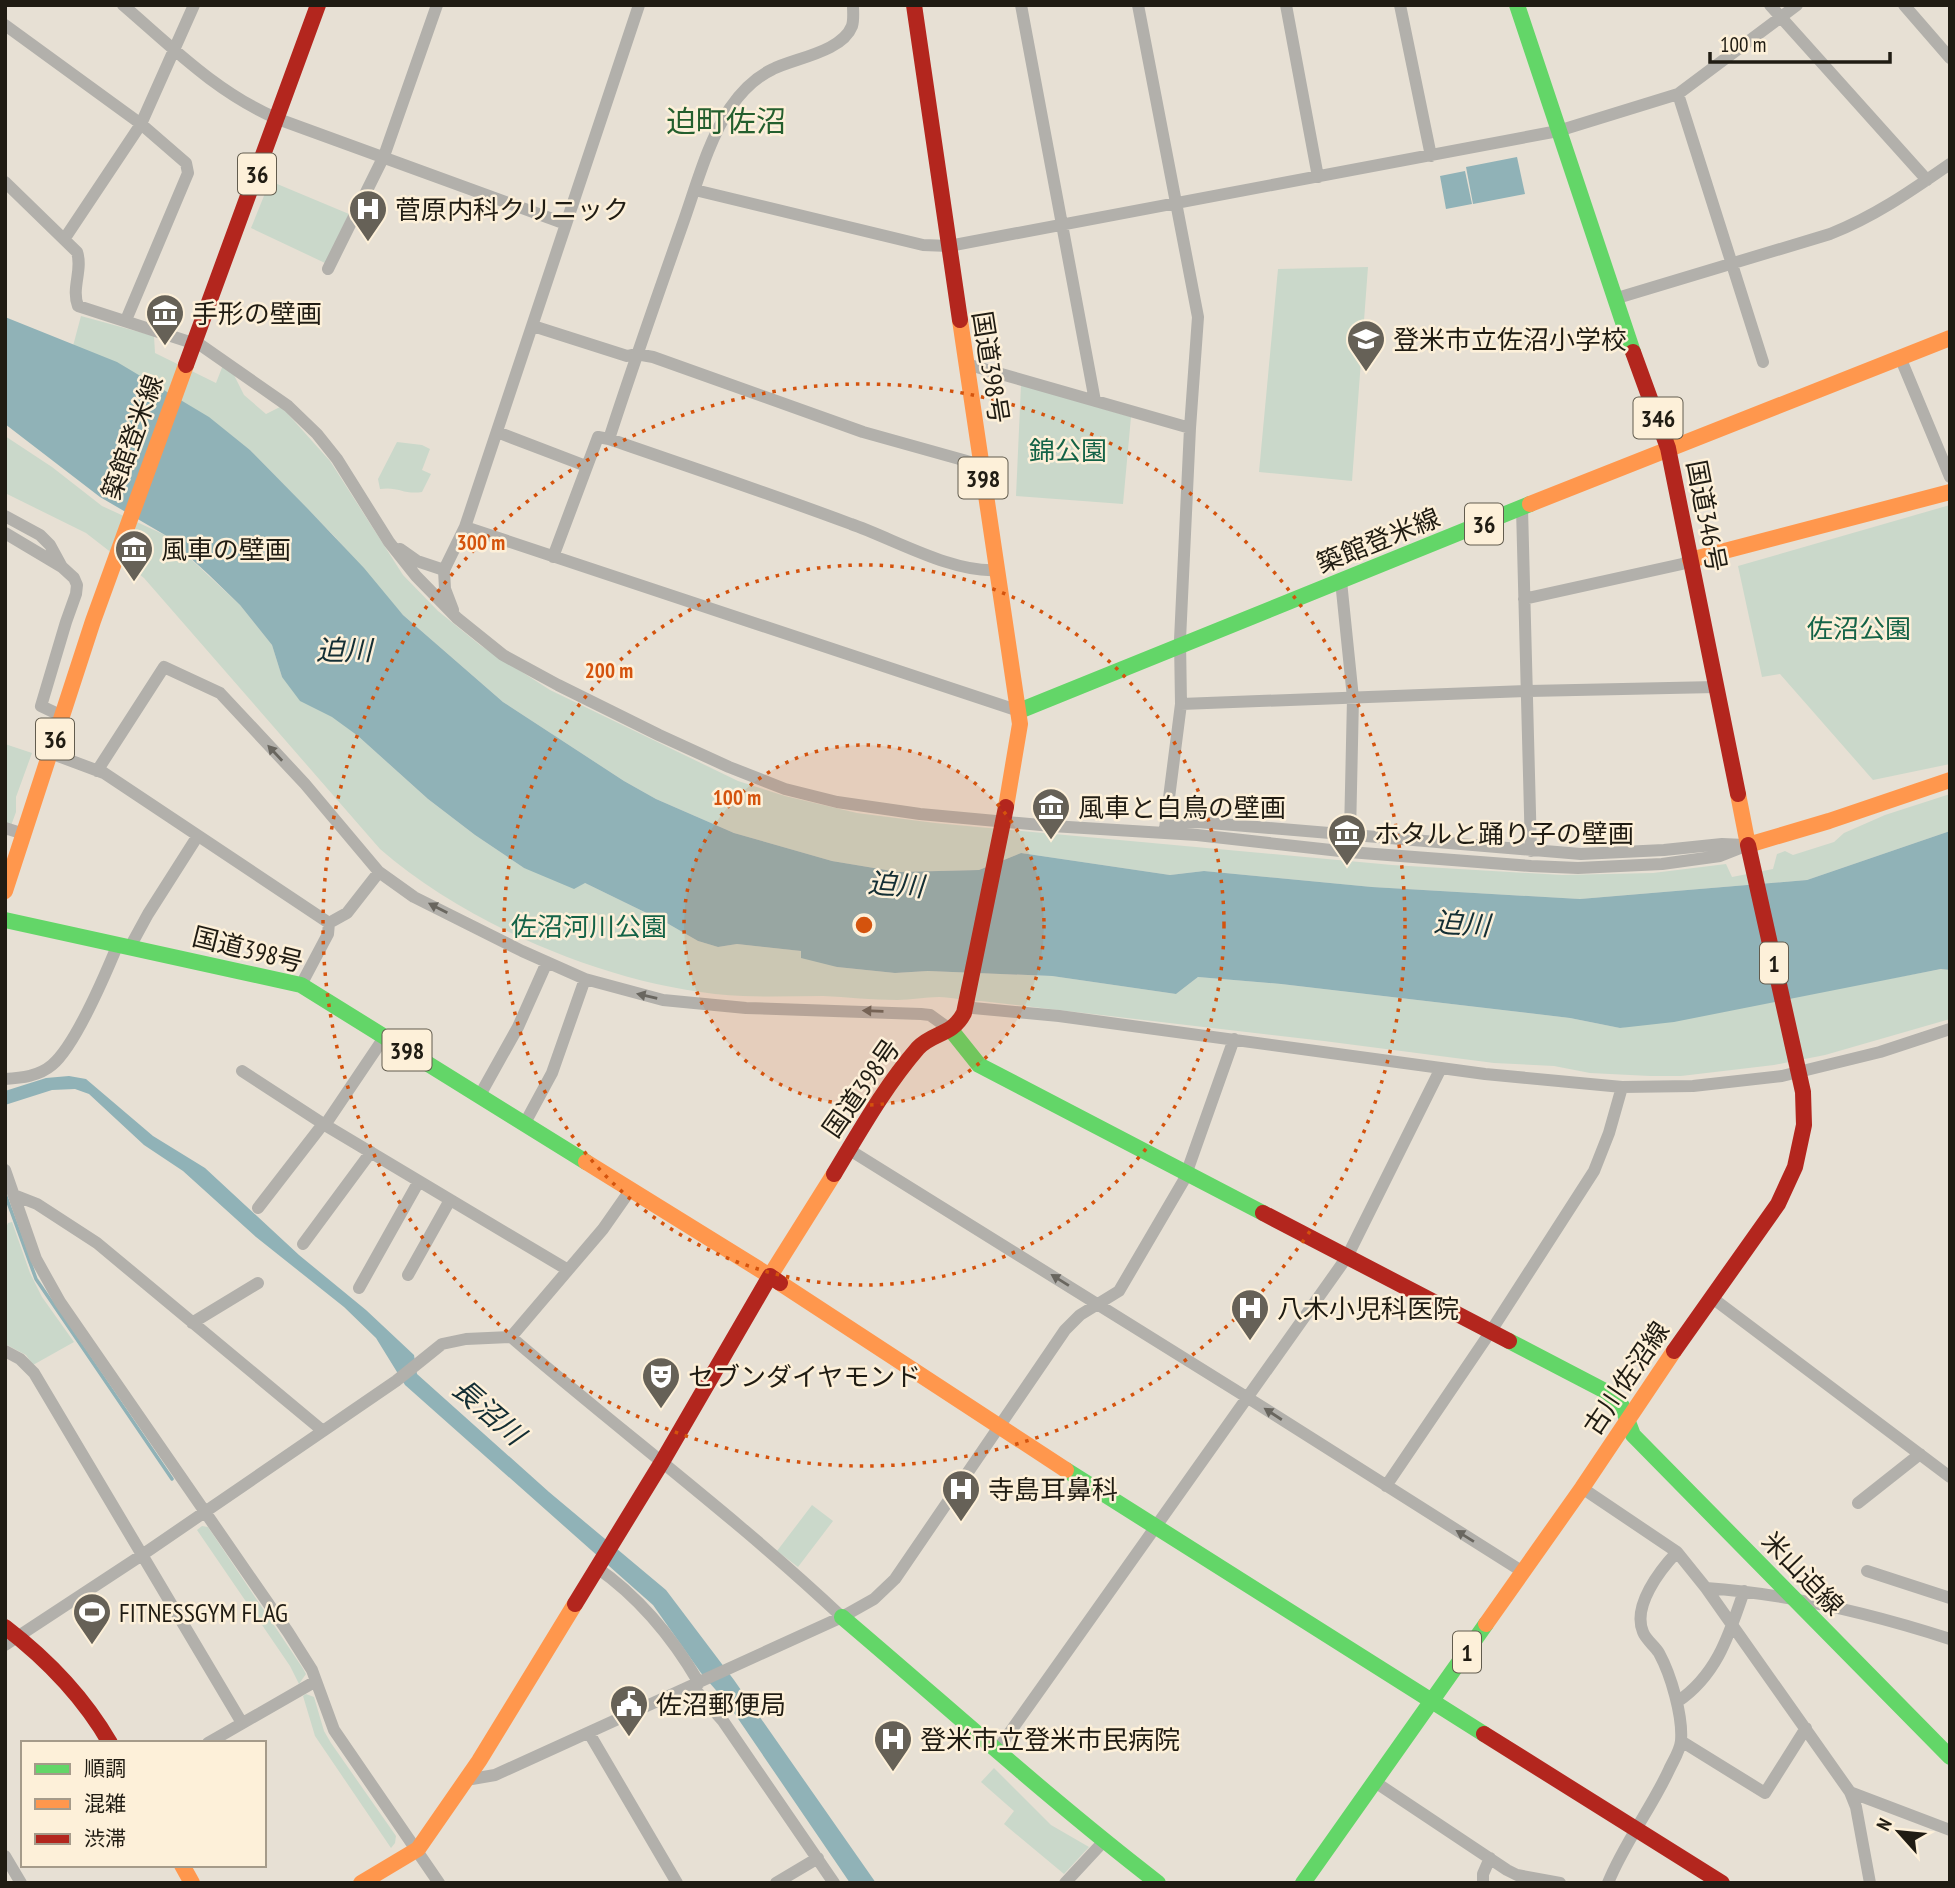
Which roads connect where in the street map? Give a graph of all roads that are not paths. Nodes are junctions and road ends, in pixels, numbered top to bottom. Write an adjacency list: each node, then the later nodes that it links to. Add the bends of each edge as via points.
1 (123, 5): 18 (street)
2 (194, 5): 18 (street)
3 (318, 5): 21 (main road, 築館登米線 / 36)
4 (437, 5): 24 (street)
5 (639, 5): 32 (street)
6 (853, 5): 30 (street, via 853,24 843,37 823,51 768,72 738,98 715,136)
7 (914, 5): 35 (main road, 国道398号 / 398)
8 (1021, 5): 33 (street)
9 (1138, 5): 31 (street)
10 (1286, 5): 27 (street)
11 (1401, 5): 25 (street)
12 (1517, 5): 23 (main road, 国道346号 / 346)
13 (1770, 5): 16 (street)
14 (1797, 5): 16 (street)
15 (1904, 5): 19 (street)
16 (1781, 16): 20 (street); 28 (street)
17 (5, 26): 22 (street)
18 (176, 50): 21 (street, via 221,89); 22 (street)
19 (1950, 58)
20 (1678, 94): 23 (street); 36 (street)
21 (278, 119): 24 (street); 42 (main road, 築館登米線 / 36)
22 (141, 124): 34 (street); 39 (street, via 186,163 188,173)
23 (1558, 131): 25 (street); 38 (main road, 国道346号 / 346)
24 (384, 156): 32 (street); 37 (street)
25 (1431, 156): 27 (street)
26 (1950, 164): 28 (street)
27 (1318, 177): 31 (street)
28 (1927, 180): 36 (street, via 1862,221)
29 (5, 182): 34 (street)
30 (695, 190): 35 (street, via 923,246); 43 (street)
31 (1178, 204): 33 (street); 48 (street, via 1198,317)
32 (566, 224): 40 (street)
33 (1063, 226): 35 (street); 47 (street)
34 (65, 238): 39 (street, via 79,258 74,292 78,306)
35 (949, 246): 46 (main road, 国道398号 / 398)
36 (1730, 263): 38 (street); 45 (street)
37 (328, 269)
38 (1614, 299): 51 (main road, 国道346号 / 346)
39 (126, 320): 42 (street)
40 (533, 326): 43 (street, via 627,356); 49 (street)
41 (1950, 338): 44 (main road, 築館登米線 / 36)
42 (193, 342): 60 (street, via 277,398 317,434); 75 (main road, 築館登米線 / 36)
43 (636, 354): 50 (street); 52 (street, via 712,376 863,432)
44 (1900, 357): 51 (main road, 築館登米線 / 36); 54 (street)
45 (1763, 362)
46 (966, 364): 47 (street); 52 (main road, 国道398号 / 398)
47 (1096, 401): 48 (street)
48 (1190, 428): 69 (street)
49 (497, 432): 53 (street); 58 (street)
50 (609, 439): 53 (street, via 598,437); 65 (street, via 854,524 909,548 975,569)
51 (1668, 448): 56 (main road, 築館登米線 / 36); 62 (main road, 国道346号 / 346)
52 (981, 465): 65 (main road, 国道398号 / 398)
53 (586, 466): 61 (street)
54 (1950, 477)
55 (1950, 492): 62 (main road)
56 (1522, 509): 66 (main road, 築館登米線 / 36); 67 (street)
57 (5, 516): 63 (street, via 40,535)
58 (465, 527): 61 (street); 64 (street)
59 (5, 533): 63 (street)
60 (389, 542): 64 (street, via 416,561); 68 (street)
61 (553, 557): 74 (street)
62 (1690, 560): 67 (street); 70 (main road, 国道346号 / 346)
63 (62, 567): 75 (street, via 74,578 76,594 41,706)
64 (444, 570): 68 (street, via 445,589)
65 (997, 570): 74 (main road, 国道398号 / 398)
66 (1341, 581): 69 (main road, 築館登米線 / 36); 72 (street)
67 (1524, 599): 71 (street)
68 (457, 618): 79 (street, via 503,655 558,685 757,778 875,809)
69 (1181, 645): 73 (street); 74 (main road, 築館登米線 / 36)
70 (1716, 687): 71 (street); 86 (main road, 国道346号 / 346)
71 (1529, 691): 72 (street); 85 (street)
72 (1353, 698): 73 (street); 83 (street)
73 (1181, 704): 81 (street)
74 (1019, 711): 79 (main road, 国道398号 / 398)
75 (62, 716): 76 (main road, 築館登米線 / 36)
76 (50, 753): 77 (street); 82 (main road, 築館登米線 / 36)
77 (97, 771): 84 (street); 87 (street, one-way to 77, via 220,693 164,667)
78 (1950, 780): 86 (main road)
79 (1003, 822): 81 (street); 95 (main road, 国道398号 / 398)
80 (5, 828): 82 (street)
81 (1165, 828): 83 (street, via 1198,822); 86 (street, via 1428,859 1578,868 1702,860)
82 (24, 834): 88 (main road, 築館登米線 / 36)
83 (1350, 834): 85 (street)
84 (197, 837): 90 (street); 91 (street)
85 (1531, 851): 86 (street, via 1581,854 1722,844)
86 (1749, 851): 102 (main road, 古川佐沼線 / 1)
87 (379, 872): 90 (street, via 347,913); 92 (street, one-way to 87, via 414,897)
88 (5, 891)
89 (5, 920): 91 (main road, 国道398号 / 398)
90 (329, 923): 94 (street, via 328,934)
91 (124, 945): 94 (main road, 国道398号 / 398); 103 (street, via 62,1055 36,1075)
92 (547, 962): 93 (street); 105 (street)
93 (584, 979): 96 (street, one-way to 93, via 930,1015 663,1000); 106 (street, via 552,1073)
94 (301, 985): 98 (main road, 国道398号 / 398)
95 (966, 1002): 96 (main road, 国道398号 / 398, via 959,1023); 99 (street, via 973,1007)
96 (945, 1025): 108 (main road, 国道398号, via 895,1075); 111 (main road, 米山迫線, via 979,1065)
97 (1950, 1029): 102 (street)
98 (386, 1036): 105 (main road, 国道398号 / 398); 107 (street)
99 (1234, 1040): 100 (street); 111 (street)
100 (1441, 1068): 104 (street); 118 (street)
101 (242, 1070): 107 (street)
102 (1799, 1071): 104 (street, via 1693,1086); 124 (main road, 古川佐沼線 / 1, via 1804,1125 1795,1167 1765,1225)
103 (5, 1079)
104 (1622, 1087): 127 (street, via 1594,1171)
105 (480, 1095): 106 (main road, 国道398号 / 398)
106 (525, 1123): 113 (main road, 国道398号 / 398)
107 (324, 1125): 109 (street); 116 (street)
108 (848, 1149): 121 (main road, 国道398号); 125 (street, one-way to 108)
109 (371, 1152): 112 (street); 117 (street)
110 (5, 1170): 114 (street)
111 (1186, 1174): 118 (main road, 米山迫線); 125 (street, via 1119,1291)
112 (419, 1181): 115 (street); 123 (street)
113 (631, 1189): 119 (street); 121 (main road, 国道398号 / 398)
114 (14, 1195): 126 (street, via 37,1204 97,1243); 140 (street, via 36,1259 60,1302)
115 (450, 1200): 119 (street); 120 (street)
116 (258, 1208)
117 (303, 1244)
118 (1347, 1257): 127 (main road, 米山迫線); 130 (street)
119 (568, 1270): 128 (street)
120 (408, 1275)
121 (770, 1276): 132 (main road); 135 (main road)
122 (258, 1283): 126 (street)
123 (359, 1288)
124 (1711, 1297): 131 (main road, 古川佐沼線 / 1); 134 (street)
125 (1097, 1304): 130 (street); 132 (street, via 1065,1330)
126 (192, 1323): 133 (street)
127 (1491, 1331): 131 (main road, 米山迫線, via 1607,1392 1622,1406); 137 (street)
128 (511, 1337): 133 (street, via 448,1341); 135 (street)
129 (5, 1351): 143 (street, via 34,1373)
130 (1248, 1398): 137 (street, one-way to 130); 141 (street)
131 (1627, 1419): 138 (main road, 古川佐沼線 / 1); 150 (main road, 米山迫線, via 1633,1435)
132 (999, 1427): 141 (main road); 151 (street, via 895,1579 874,1599)
133 (323, 1431): 140 (street)
134 (1920, 1454): 136 (street); 139 (street)
135 (662, 1462): 144 (main road); 151 (street)
136 (1950, 1477)
137 (1386, 1486): 145 (street, one-way to 137)
138 (1582, 1488): 142 (street); 145 (main road, 古川佐沼線 / 1)
139 (1858, 1503)
140 (205, 1512): 143 (street); 155 (street)
141 (1155, 1528): 157 (main road); 165 (street)
142 (1677, 1552): 147 (street); 158 (street, via 1650,1585 1642,1625 1659,1653)
143 (142, 1555): 153 (street); 159 (street)
144 (598, 1564): 156 (street, via 668,1635); 167 (main road)
145 (1523, 1572): 157 (main road, 古川佐沼線 / 1)
146 (1867, 1572): 149 (street)
147 (1706, 1588): 148 (street); 152 (street)
148 (1744, 1591): 150 (street); 152 (street)
149 (1950, 1598)
150 (1794, 1600): 154 (street, via 1861,1612); 166 (main road, 米山迫線)
151 (842, 1617): 156 (street); 165 (main road)
152 (1732, 1625): 158 (street, via 1705,1679); 160 (street)
153 (9, 1636): 162 (main road, via 67,1679)
154 (1950, 1639)
155 (316, 1681): 159 (street); 173 (street, via 334,1730)
156 (698, 1684): 161 (street); 175 (street)
157 (1432, 1701): 168 (main road, 古川佐沼線 / 1); 170 (main road)
158 (1676, 1702): 164 (street)
159 (242, 1723): 163 (street)
160 (1806, 1728): 164 (street, via 1765,1793); 169 (street)
161 (589, 1733): 167 (street, via 495,1775); 182 (street)
162 (109, 1741)
163 (211, 1741)
164 (1681, 1741): 170 (street)
165 (998, 1749): 172 (main road)
166 (1950, 1756)
167 (466, 1780): 173 (main road)
168 (1375, 1782): 176 (street); 187 (main road, 古川佐沼線 / 1)
169 (1850, 1792): 171 (street); 192 (street)
170 (1636, 1829): 190 (street); 191 (main road)
171 (1950, 1830)
172 (1104, 1841): 185 (street); 186 (main road)
173 (418, 1849): 180 (main road); 181 (street)
174 (5, 1856): 178 (street)
175 (818, 1858): 183 (street); 184 (street)
176 (1489, 1858): 188 (street); 189 (street, via 1517,1875)
177 (183, 1867): 179 (main road)
178 (21, 1883)
179 (192, 1883)
180 (361, 1883)
181 (439, 1883)
182 (677, 1883)
183 (776, 1883)
184 (834, 1883)
185 (1065, 1883)
186 (1158, 1883)
187 (1303, 1883)
188 (1483, 1883)
189 (1560, 1883)
190 (1608, 1883)
191 (1722, 1883)
192 (1870, 1883)

